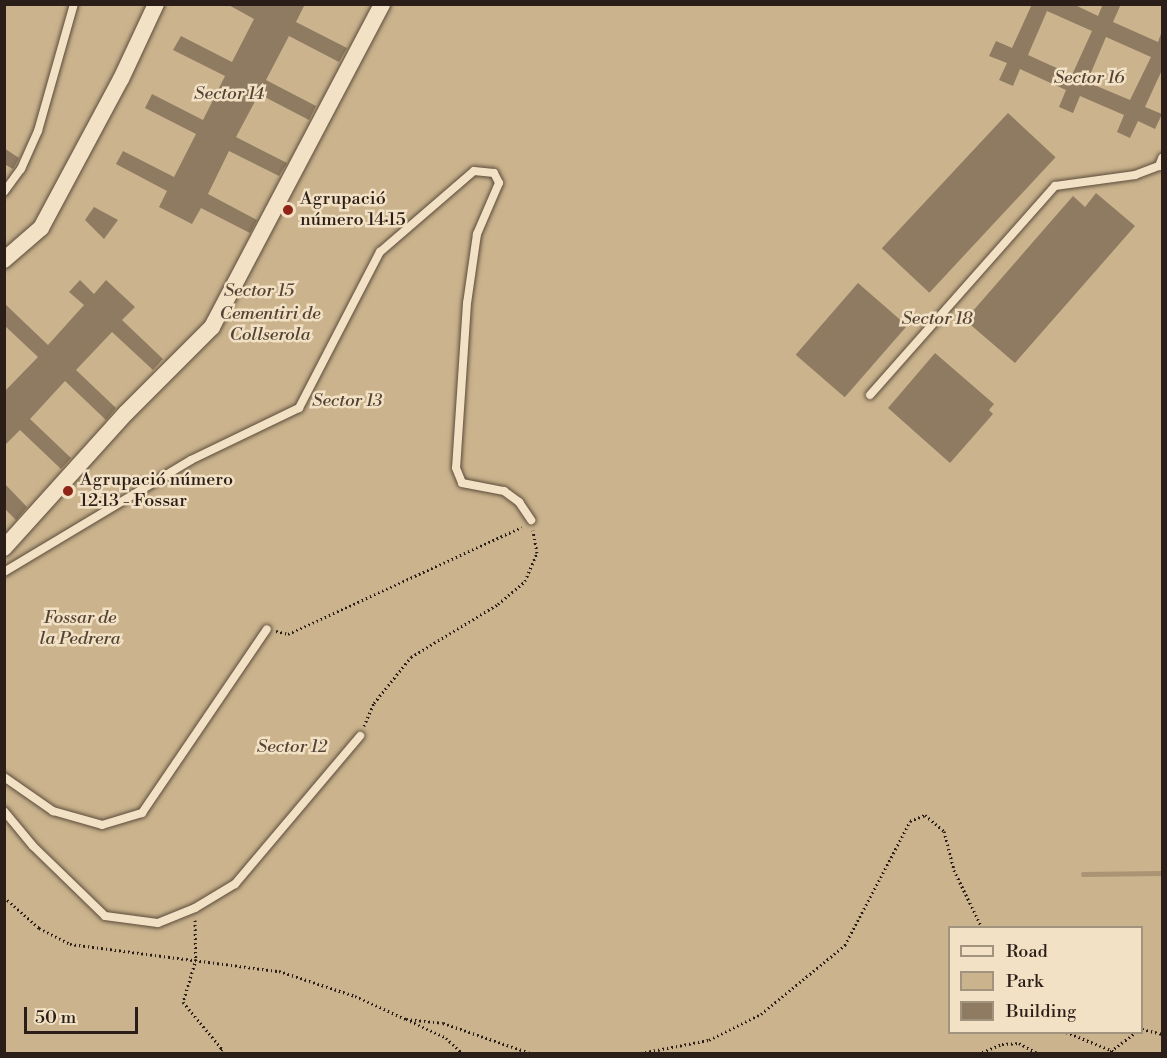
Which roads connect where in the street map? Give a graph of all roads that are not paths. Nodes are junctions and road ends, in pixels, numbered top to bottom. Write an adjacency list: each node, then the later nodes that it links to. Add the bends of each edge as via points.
1 (74, 4): 5 (lane, via 38,131 21,169)
2 (156, 4): 6 (street, via 121,79 41,228)
3 (382, 4): 9 (street, via 212,327 126,413)
4 (1162, 158): 7 (lane, via 1159,166 1135,175 1055,186)
5 (4, 192)
6 (4, 260)
7 (870, 395)
8 (531, 520): 10 (lane, via 519,502 504,491 462,483 456,468 467,303 477,234 499,183 494,173 474,171 380,252 299,408 191,460)
9 (4, 548)
10 (4, 572)
11 (267, 629): 13 (lane, via 142,813 102,825 53,812)
12 (360, 736): 14 (lane, via 235,884 158,923 105,916)
13 (4, 777)
14 (4, 812)

